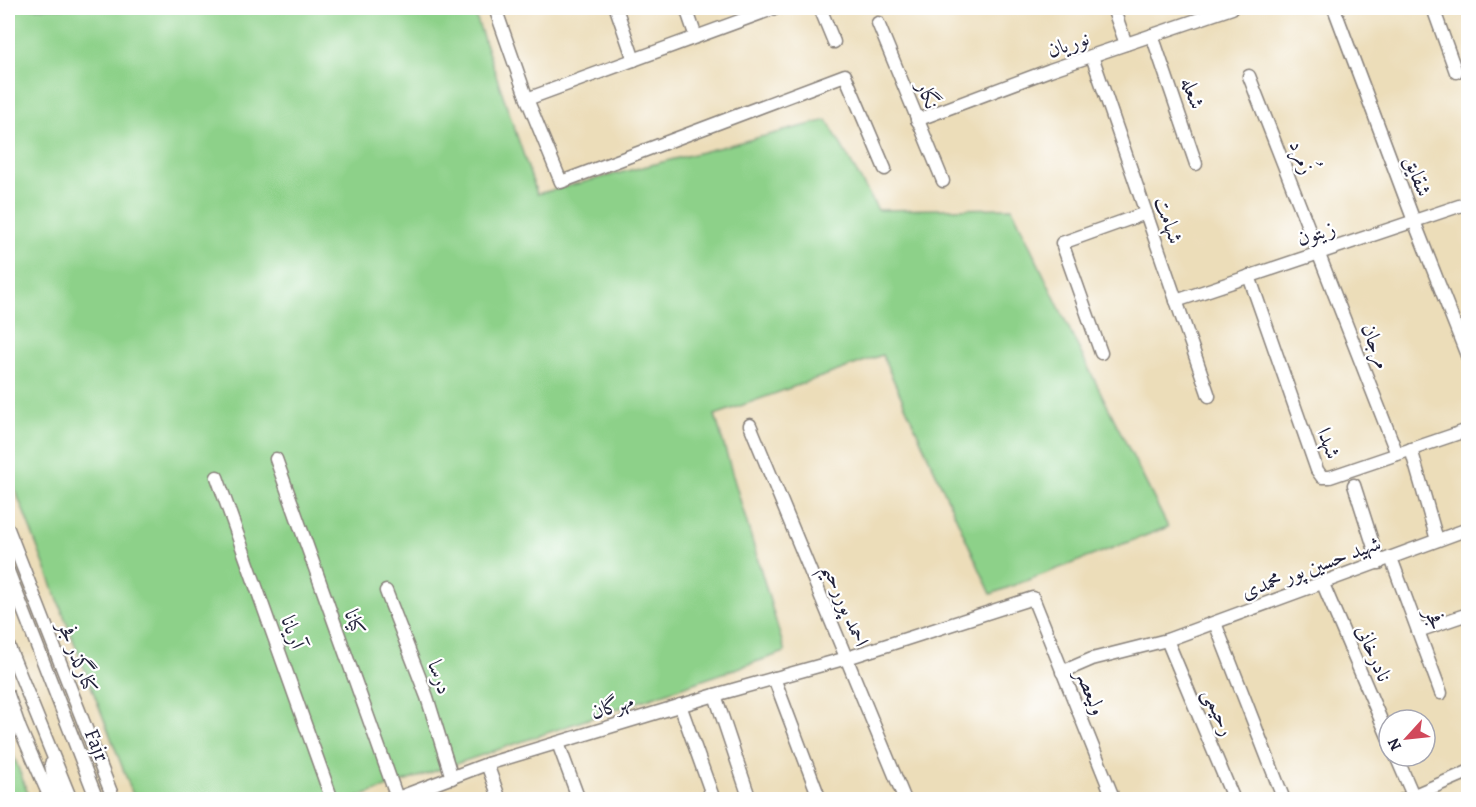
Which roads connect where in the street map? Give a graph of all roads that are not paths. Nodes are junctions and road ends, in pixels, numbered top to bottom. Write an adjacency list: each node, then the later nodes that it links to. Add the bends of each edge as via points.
1 (495, 8): 19 (street)
2 (616, 8): 16 (street)
3 (686, 8): 12 (street)
4 (775, 8): 12 (street)
5 (820, 8): 13 (street)
6 (1113, 8): 14 (street)
7 (1232, 8): 11 (street, نوریان)
8 (1334, 8): 26 (street, شقایق)
9 (1433, 8): 17 (street)
10 (878, 23): 20 (street, نگار)
11 (1152, 35): 14 (street, نوریان); 21 (street, شعله)
12 (696, 37): 16 (street)
13 (834, 42)
14 (1126, 44): 15 (street, نوریان)
15 (1092, 56): 20 (street, نوریان); 25 (street, شهامت)
16 (634, 60): 19 (street)
17 (1456, 72)
18 (1249, 76): 27 (street, زُمرد)
19 (527, 99): 22 (street, via 561,182 845,75)
20 (917, 120): 23 (street, نگار)
21 (1196, 164)
22 (885, 169)
23 (943, 181)
24 (1468, 203): 26 (street, زیتون)
25 (1146, 213): 29 (street, شهامت); 30 (street, via 1062,243)
26 (1414, 221): 27 (street, زیتون); 31 (street, شقایق)
27 (1319, 253): 28 (street, زیتون); 36 (street, مرجان)
28 (1249, 276): 29 (street, زیتون); 36 (street, شهدا, via 1322,477)
29 (1176, 301): 32 (street, شهامت)
30 (1101, 353)
31 (1468, 358)
32 (1209, 396)
33 (750, 425): 53 (street, احمد پوررحیم)
34 (1468, 430): 35 (street, شهدا)
35 (1412, 449): 36 (street, شهدا); 42 (street)
36 (1397, 454)
37 (276, 459): 69 (street, کیانا)
38 (217, 477): 75 (street, آریانا)
39 (1354, 485): 43 (street, فجر)
40 (8, 529): 68 (street, کنارگذر فجر)
41 (1468, 529): 42 (street, شهید حسین پور محمدی)
42 (1437, 540): 43 (street, شهید حسین پور محمدی)
43 (1385, 560): 45 (street, شهید حسین پور محمدی); 50 (street, فجر)
44 (8, 571): 66 (street, Fajr)
45 (1323, 584): 49 (street, شهید حسین پور محمدی); 60 (street, نادرخانی)
46 (386, 591): 67 (street, درسا, via 427,697)
47 (1033, 598): 53 (street, مهرگان); 54 (street, ولیعصر)
48 (1468, 614): 50 (street)
49 (1215, 623): 51 (street, شهید حسین پور محمدی); 84 (street)
50 (1418, 631): 56 (street, فجر)
51 (1167, 640): 54 (street, شهید حسین پور محمدی, via 1092,659); 83 (street, رحیمی)
52 (8, 645): 62 (street)
53 (847, 658): 55 (street, مهرگان); 81 (street, احمد پوررحیم)
54 (1062, 672): 82 (street, ولیعصر)
55 (774, 678): 58 (street, مهرگان); 80 (street)
56 (1442, 693)
57 (8, 695): 71 (street)
58 (715, 695): 59 (street, مهرگان); 79 (street)
59 (681, 705): 61 (street, مهرگان); 78 (street)
60 (1377, 711)
61 (558, 743): 63 (street, مهرگان); 77 (street)
62 (48, 745): 72 (street); 73 (street)
63 (487, 764): 67 (street, مهرگان); 76 (street)
64 (1400, 768): 70 (street)
65 (1468, 772): 70 (street)
66 (89, 778): 68 (street); 74 (street, Fajr)
67 (452, 778): 69 (street, مهرگان)
68 (112, 796)
69 (400, 798)
70 (1410, 798)
71 (51, 800)
72 (57, 800)
73 (71, 800)
74 (98, 800)
75 (332, 800)
76 (500, 800)
77 (579, 800)
78 (714, 800)
79 (750, 800)
80 (820, 800)
81 (905, 800)
82 (1114, 800)
83 (1234, 800)
84 (1284, 800)

